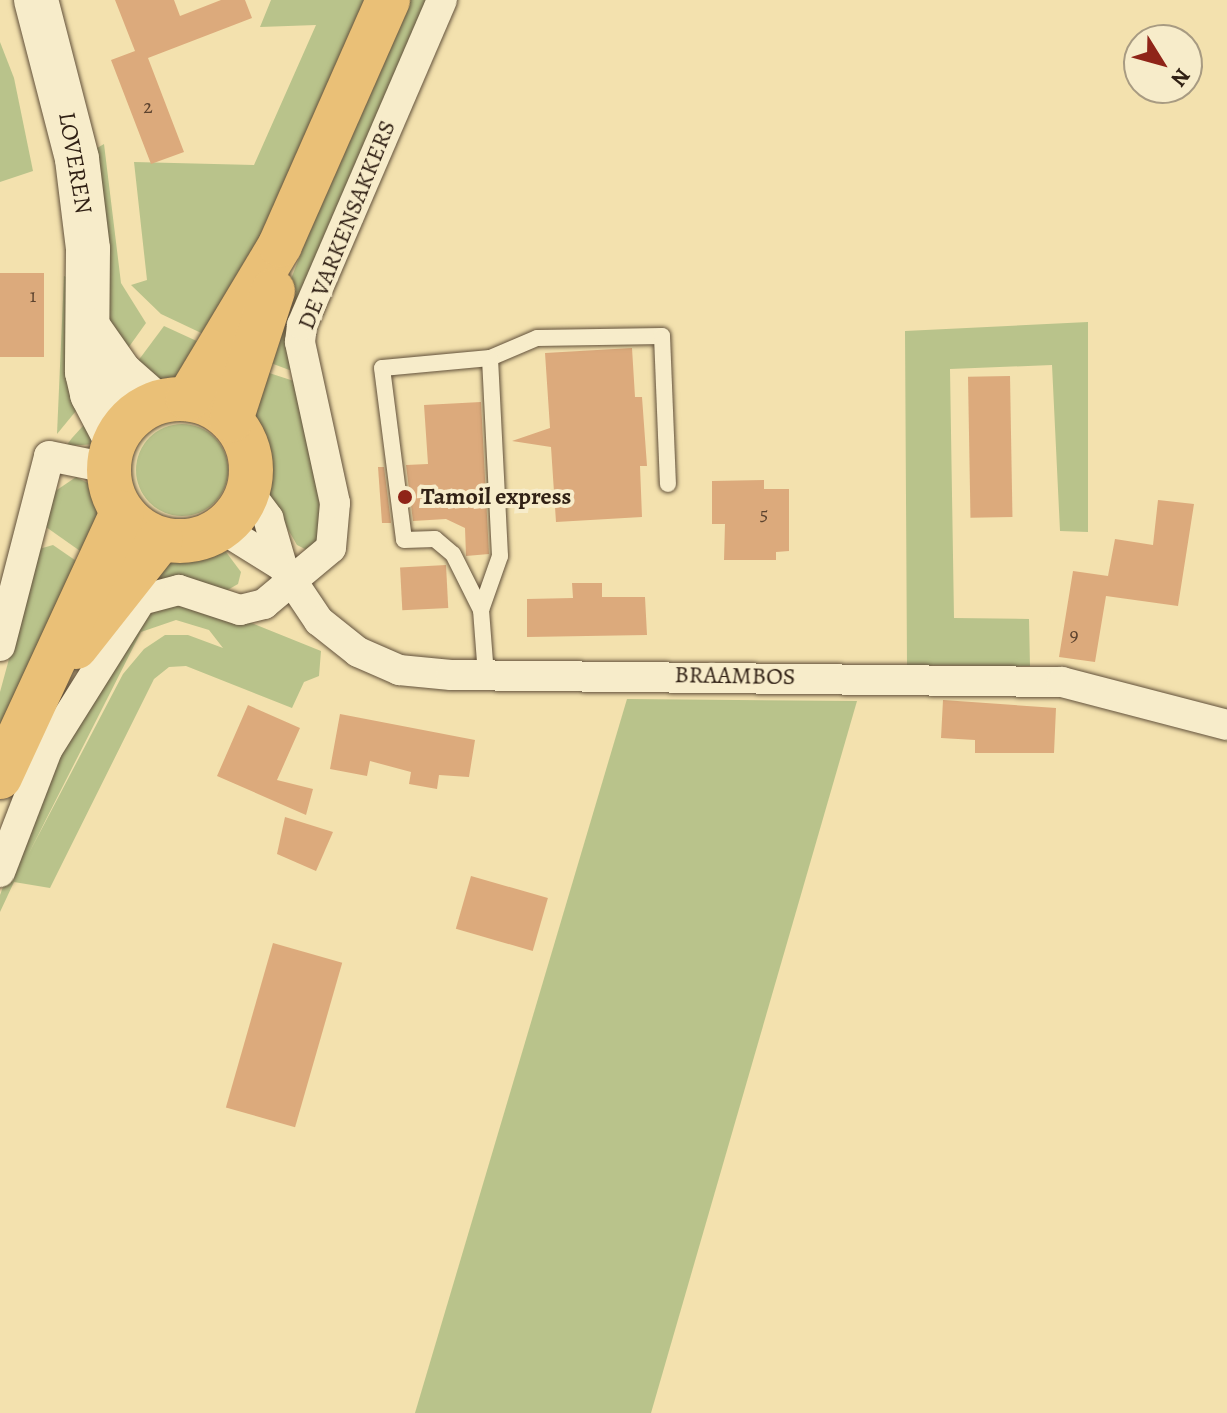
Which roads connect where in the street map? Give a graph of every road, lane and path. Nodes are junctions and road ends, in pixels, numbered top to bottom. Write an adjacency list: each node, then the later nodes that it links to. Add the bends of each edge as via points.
1 (36, 0): 5 (street, LOVEREN, via 77,159 88,249)
2 (388, 0): 4 (main road)
3 (442, 0): 15 (street, DE VARKENSAKKERS, via 302,325 300,342 335,503 335,532 326,554)
4 (280, 245): 7 (main road); 8 (main road, via 271,305)
5 (90, 330): 7 (street, via 120,373); 9 (street, LOVEREN, via 87,372)
6 (490, 358): 10 (lane, via 537,338 662,336); 16 (lane, via 500,556); 16 (lane, via 382,368 404,540 435,539 453,554)
7 (171, 401): 8 (main road); 9 (main road, via 126,423)
8 (231, 420): 11 (main road, via 249,452)
9 (112, 453): 12 (main road); 17 (street, via 49,456)
10 (668, 484)
11 (248, 491): 13 (main road); 15 (street, BRAAMBOS, via 268,518)
12 (122, 513): 14 (main road); 19 (main road, via 68,621)
13 (221, 528): 14 (main road, via 201,539); 15 (street, BRAAMBOS)
14 (161, 539): 19 (main road)
15 (288, 574): 18 (street, BRAAMBOS, via 319,621 371,658 413,673); 22 (street, DE VARKENSAKKERS, via 264,604 240,610 179,590 141,600 47,750)
16 (481, 610): 18 (lane)
17 (0, 646)
18 (486, 675): 20 (street, BRAAMBOS, via 1062,682)
19 (46, 681): 21 (main road)
20 (1227, 725)
21 (0, 777)
22 (0, 872)

